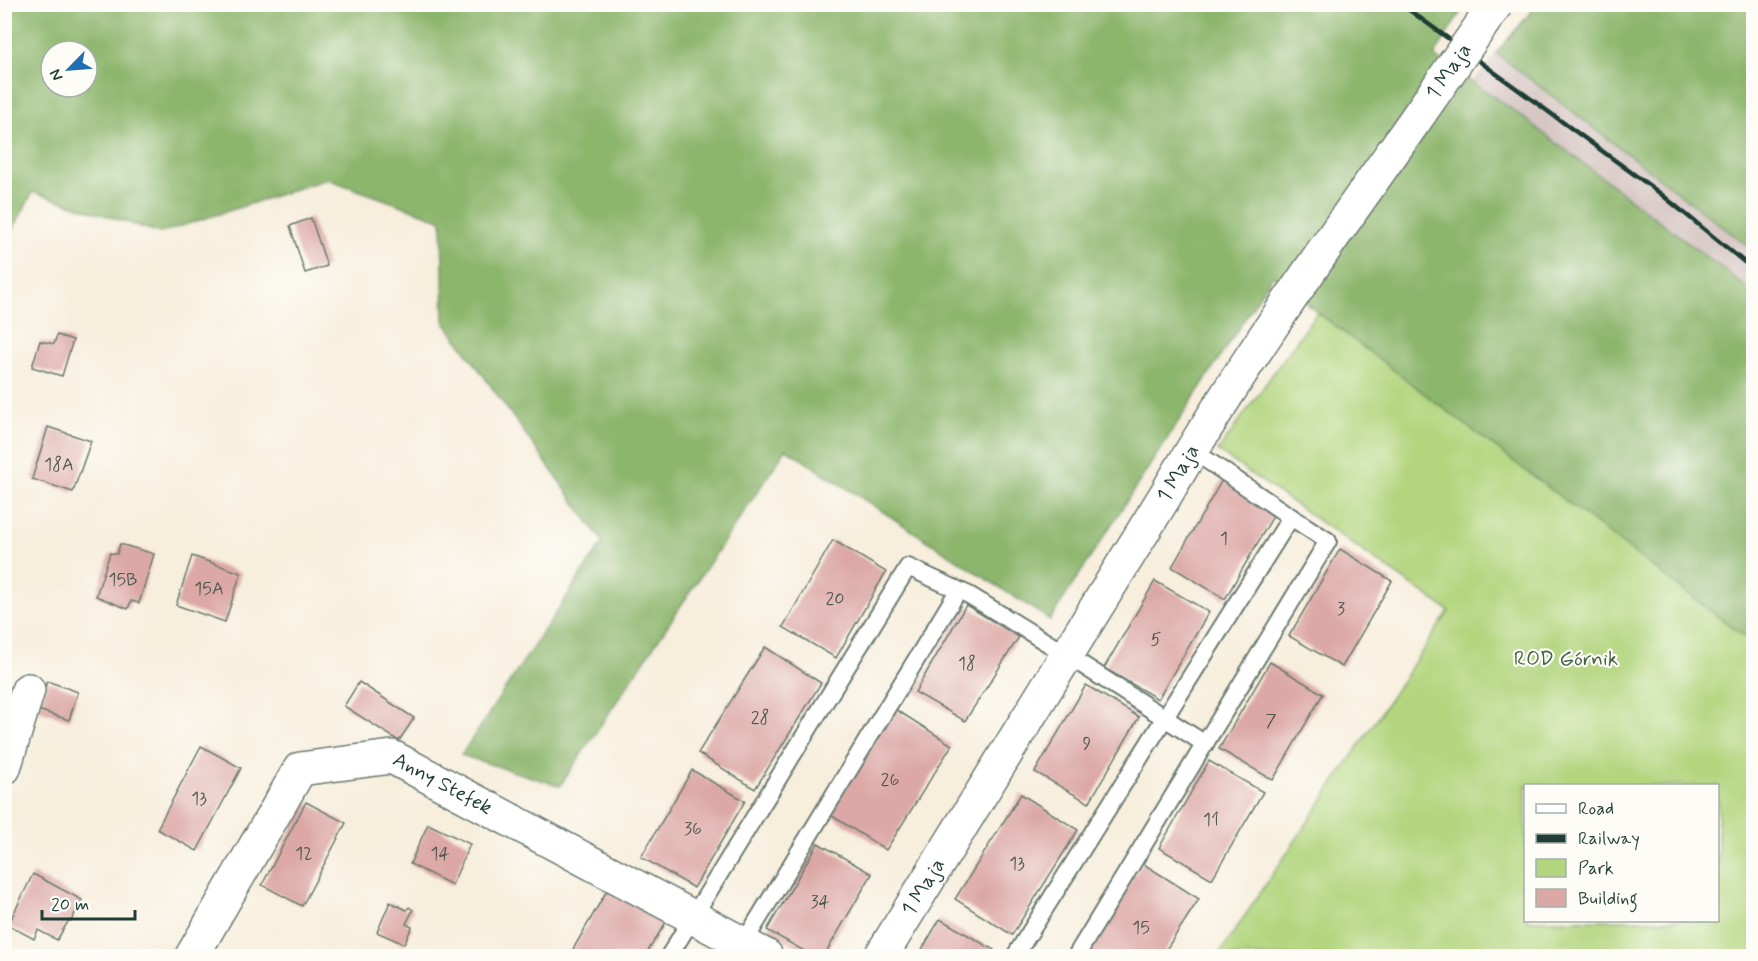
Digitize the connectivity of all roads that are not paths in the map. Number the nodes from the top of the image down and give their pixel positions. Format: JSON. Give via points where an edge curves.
{"nodes":[{"id":1,"x":1496,"y":4,"type":"edge"},
{"id":2,"x":1192,"y":450,"type":"junction"},
{"id":3,"x":1291,"y":517,"type":"junction"},
{"id":4,"x":958,"y":591,"type":"junction"},
{"id":5,"x":1067,"y":655,"type":"junction"},
{"id":6,"x":28,"y":690,"type":"dead end"},
{"id":7,"x":1165,"y":718,"type":"junction"},
{"id":8,"x":1205,"y":744,"type":"junction"},
{"id":9,"x":4,"y":768,"type":"edge"},
{"id":10,"x":693,"y":918,"type":"junction"},
{"id":11,"x":748,"y":952,"type":"edge"},
{"id":12,"x":192,"y":957,"type":"edge"},
{"id":13,"x":669,"y":957,"type":"edge"},
{"id":14,"x":881,"y":957,"type":"edge"},
{"id":15,"x":1015,"y":957,"type":"edge"},
{"id":16,"x":1076,"y":957,"type":"edge"}],
"edges":[{"from":1,"to":2,"type":"main road","name":"1 Maja","bridge":true,"via":[[1287,301]]},
{"from":2,"to":3,"type":"lane"},
{"from":2,"to":5,"type":"main road","name":"1 Maja"},
{"from":3,"to":7,"type":"lane"},
{"from":3,"to":8,"type":"lane","via":[[1328,541]]},
{"from":4,"to":5,"type":"lane"},
{"from":4,"to":10,"type":"lane","via":[[908,567]]},
{"from":4,"to":11,"type":"lane"},
{"from":5,"to":7,"type":"lane"},
{"from":5,"to":14,"type":"main road","name":"1 Maja"},
{"from":6,"to":9,"type":"main road"},
{"from":7,"to":8,"type":"lane"},
{"from":7,"to":15,"type":"lane"},
{"from":8,"to":16,"type":"lane"},
{"from":10,"to":11,"type":"main road","name":"Anny Stefek"},
{"from":10,"to":12,"type":"main road","name":"Anny Stefek","via":[[392,757],[300,769]]},
{"from":10,"to":13,"type":"lane"}]}
